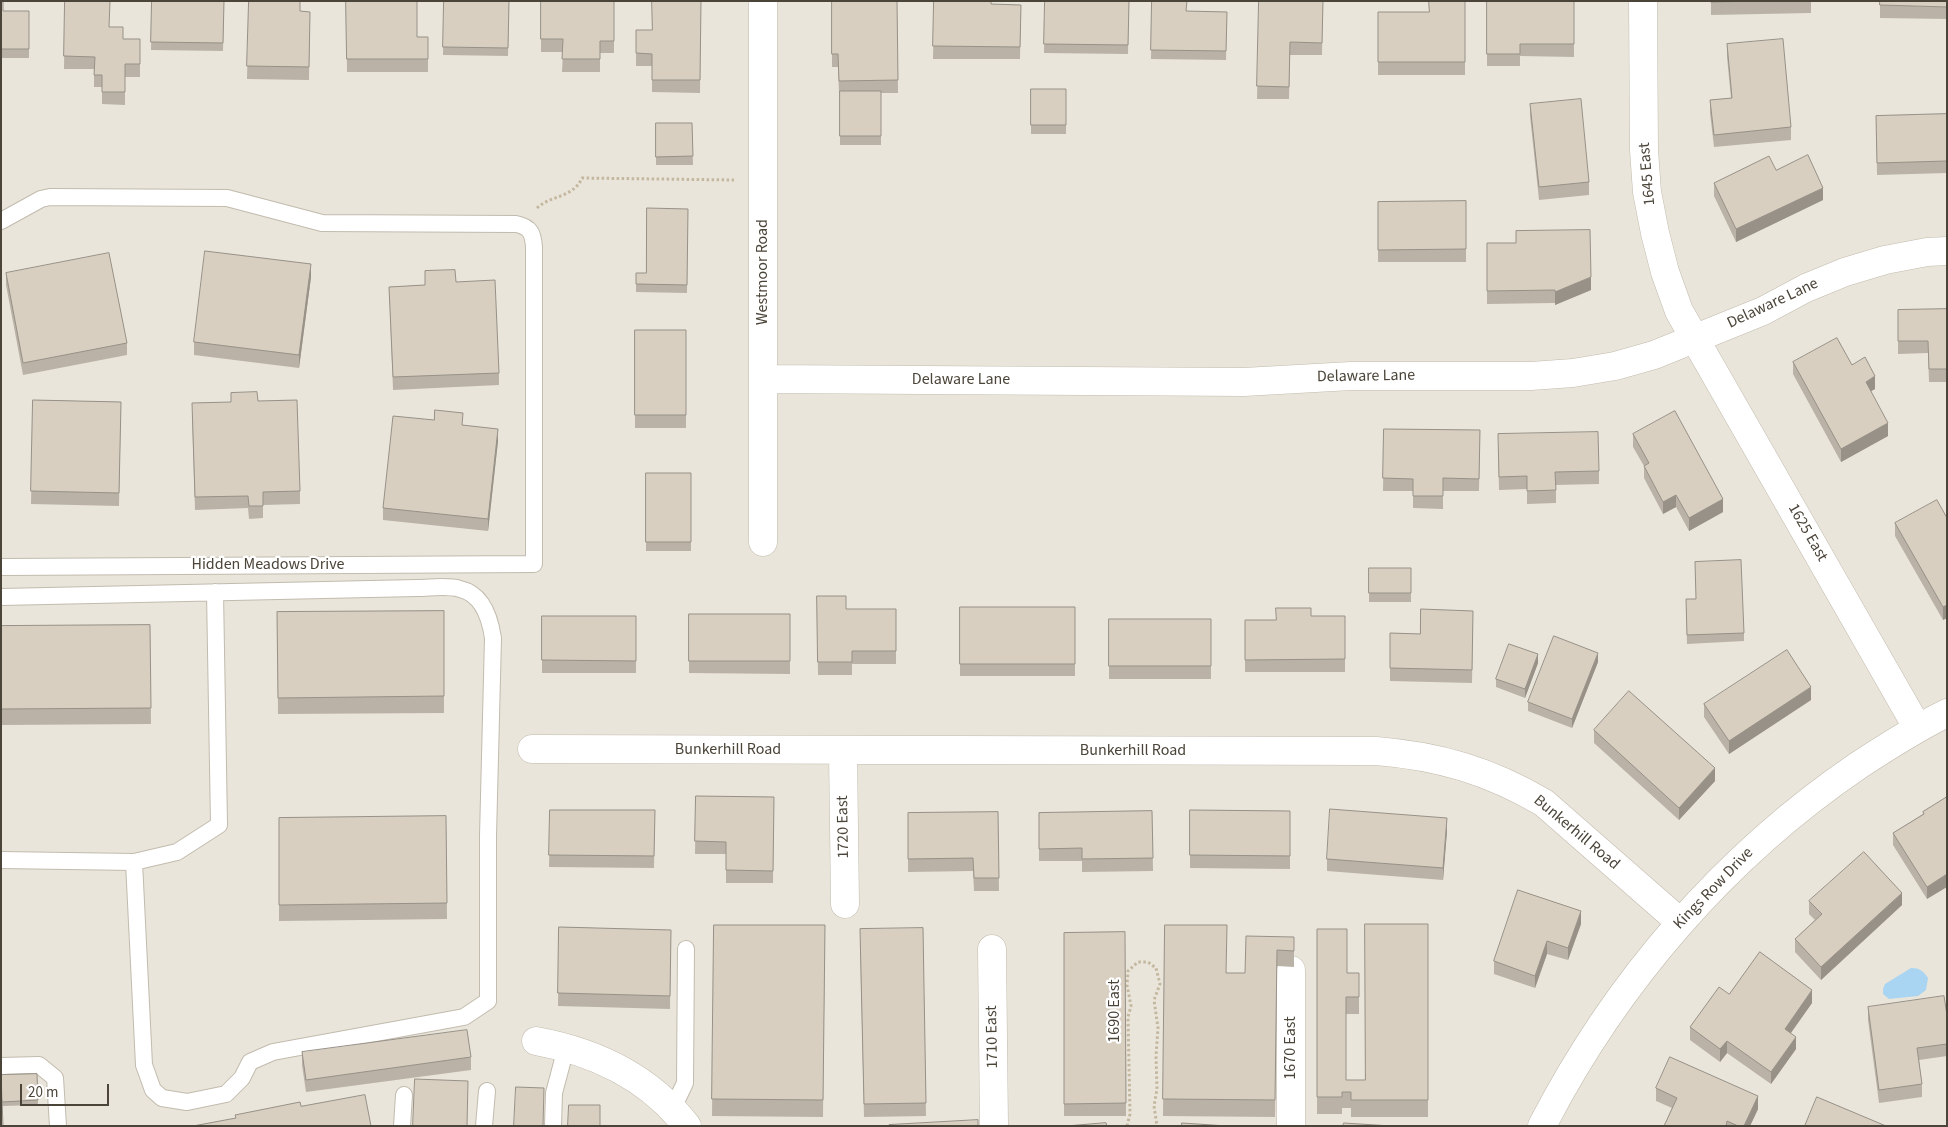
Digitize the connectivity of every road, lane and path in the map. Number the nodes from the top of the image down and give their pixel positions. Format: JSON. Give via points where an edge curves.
{"nodes":[{"id":1,"x":763,"y":1,"type":"edge"},
{"id":2,"x":1643,"y":1,"type":"edge"},
{"id":3,"x":737,"y":180,"type":"dead end"},
{"id":4,"x":1,"y":221,"type":"edge"},
{"id":5,"x":524,"y":226,"type":"junction"},
{"id":6,"x":1947,"y":251,"type":"edge"},
{"id":7,"x":1696,"y":339,"type":"junction"},
{"id":8,"x":763,"y":379,"type":"junction"},
{"id":9,"x":763,"y":542,"type":"dead end"},
{"id":10,"x":1,"y":567,"type":"edge"},
{"id":11,"x":215,"y":592,"type":"junction"},
{"id":12,"x":1,"y":597,"type":"edge"},
{"id":13,"x":1947,"y":712,"type":"edge"},
{"id":14,"x":1917,"y":727,"type":"junction"},
{"id":15,"x":532,"y":749,"type":"dead end"},
{"id":16,"x":843,"y":750,"type":"junction"},
{"id":17,"x":1,"y":860,"type":"edge"},
{"id":18,"x":134,"y":862,"type":"junction"},
{"id":19,"x":845,"y":904,"type":"dead end"},
{"id":20,"x":1680,"y":922,"type":"junction"},
{"id":21,"x":686,"y":948,"type":"dead end"},
{"id":22,"x":992,"y":949,"type":"dead end"},
{"id":23,"x":1291,"y":970,"type":"edge"},
{"id":24,"x":536,"y":1041,"type":"dead end"},
{"id":25,"x":566,"y":1048,"type":"junction"},
{"id":26,"x":1,"y":1066,"type":"edge"},
{"id":27,"x":487,"y":1091,"type":"dead end"},
{"id":28,"x":404,"y":1095,"type":"dead end"},
{"id":29,"x":680,"y":1117,"type":"edge"},
{"id":30,"x":58,"y":1126,"type":"edge"},
{"id":31,"x":402,"y":1126,"type":"edge"},
{"id":32,"x":484,"y":1126,"type":"edge"},
{"id":33,"x":553,"y":1126,"type":"edge"},
{"id":34,"x":994,"y":1126,"type":"edge"},
{"id":35,"x":1127,"y":1126,"type":"edge"},
{"id":36,"x":1156,"y":1126,"type":"edge"},
{"id":37,"x":1291,"y":1126,"type":"edge"},
{"id":38,"x":1542,"y":1126,"type":"edge"}],
"edges":[{"from":1,"to":8,"type":"street","name":"Westmoor Road"},
{"from":2,"to":7,"type":"street","name":"1645 East","via":[[1647,192],[1665,272],[1679,311]]},
{"from":3,"to":5,"type":"path","via":[[582,178],[579,186],[567,194],[538,206]]},
{"from":4,"to":5,"type":"lane","via":[[50,196],[227,198],[322,223]]},
{"from":5,"to":10,"type":"lane","name":"Hidden Meadows Drive","via":[[532,232],[534,247],[534,564]]},
{"from":6,"to":7,"type":"street","name":"Delaware Lane","via":[[1885,260],[1845,272]]},
{"from":7,"to":8,"type":"street","name":"Delaware Lane","via":[[1615,366],[1531,376],[1352,376],[1244,382]]},
{"from":7,"to":14,"type":"street","name":"1625 East"},
{"from":8,"to":9,"type":"street","name":"Westmoor Road"},
{"from":11,"to":12,"type":"lane"},
{"from":11,"to":18,"type":"lane","via":[[219,825],[177,852]]},
{"from":11,"to":18,"type":"lane","via":[[461,589],[475,596],[484,606],[490,618],[493,638],[488,1001],[464,1018],[273,1052],[250,1062],[242,1078],[226,1094],[187,1102],[162,1098],[152,1090],[144,1064]]},
{"from":13,"to":14,"type":"street","name":"Kings Row Drive"},
{"from":14,"to":20,"type":"street","name":"Kings Row Drive","via":[[1833,783],[1770,833]]},
{"from":15,"to":16,"type":"street","name":"Bunkerhill Road"},
{"from":16,"to":19,"type":"street","name":"1720 East"},
{"from":16,"to":20,"type":"street","name":"Bunkerhill Road","via":[[1376,751],[1435,758],[1492,776],[1544,803]]},
{"from":17,"to":18,"type":"lane"},
{"from":20,"to":38,"type":"street","name":"Kings Row Drive","via":[[1587,1047]]},
{"from":21,"to":29,"type":"lane","via":[[685,1083]]},
{"from":22,"to":34,"type":"street","name":"1710 East"},
{"from":23,"to":37,"type":"street","name":"1670 East"},
{"from":24,"to":25,"type":"street"},
{"from":25,"to":29,"type":"street","via":[[624,1070]]},
{"from":25,"to":33,"type":"lane","via":[[554,1093]]},
{"from":26,"to":30,"type":"lane","via":[[39,1065],[55,1078]]},
{"from":27,"to":32,"type":"lane"},
{"from":28,"to":31,"type":"lane"},
{"from":35,"to":36,"type":"path","name":"1690 East","via":[[1130,1114],[1128,1018],[1131,1006],[1127,978],[1130,967],[1142,961],[1156,968],[1160,984],[1154,1000],[1158,1028]]}]}
